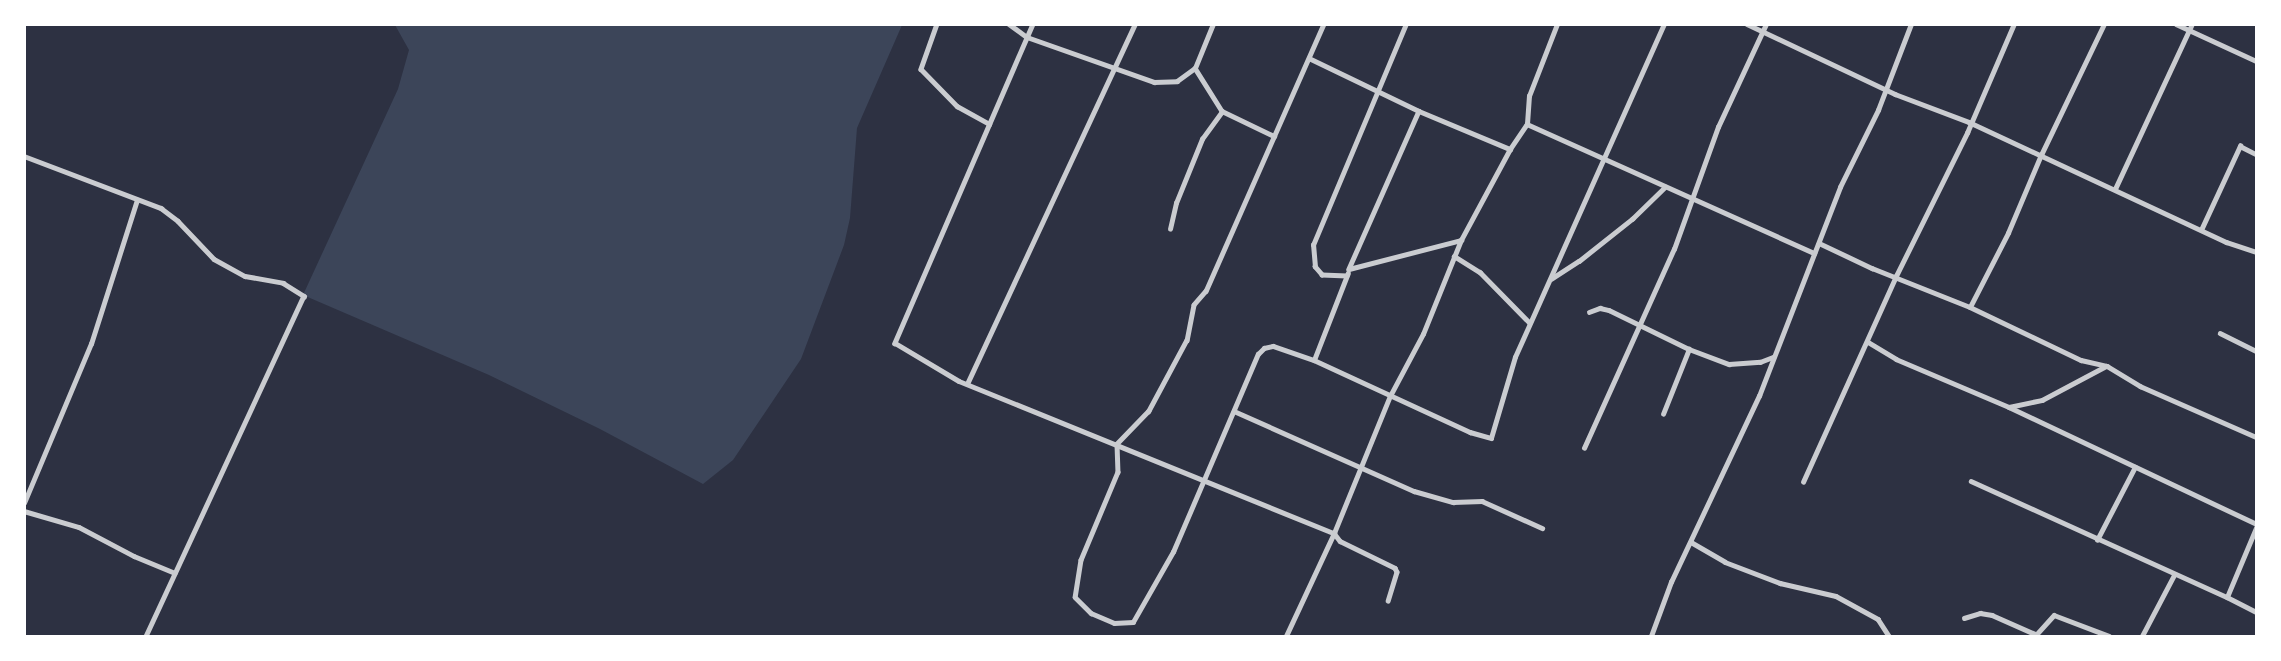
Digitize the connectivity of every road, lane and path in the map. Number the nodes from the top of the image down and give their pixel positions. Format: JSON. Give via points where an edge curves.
{"nodes":[{"id":1,"x":937,"y":24,"type":"edge"},
{"id":2,"x":1009,"y":24,"type":"edge"},
{"id":3,"x":1033,"y":24,"type":"edge"},
{"id":4,"x":1135,"y":24,"type":"edge"},
{"id":5,"x":1213,"y":24,"type":"edge"},
{"id":6,"x":1324,"y":24,"type":"edge"},
{"id":7,"x":1406,"y":24,"type":"edge"},
{"id":8,"x":1557,"y":24,"type":"edge"},
{"id":9,"x":1664,"y":24,"type":"edge"},
{"id":10,"x":1747,"y":24,"type":"edge"},
{"id":11,"x":1766,"y":24,"type":"edge"},
{"id":12,"x":1911,"y":24,"type":"edge"},
{"id":13,"x":2014,"y":24,"type":"edge"},
{"id":14,"x":2104,"y":24,"type":"edge"},
{"id":15,"x":2176,"y":24,"type":"edge"},
{"id":16,"x":2190,"y":27,"type":"edge"},
{"id":17,"x":1763,"y":33,"type":"junction"},
{"id":18,"x":1027,"y":37,"type":"junction"},
{"id":19,"x":1311,"y":59,"type":"junction"},
{"id":20,"x":2256,"y":61,"type":"edge"},
{"id":21,"x":1114,"y":68,"type":"junction"},
{"id":22,"x":1195,"y":68,"type":"junction"},
{"id":23,"x":1884,"y":88,"type":"junction"},
{"id":24,"x":1378,"y":90,"type":"junction"},
{"id":25,"x":1222,"y":111,"type":"junction"},
{"id":26,"x":1419,"y":111,"type":"junction"},
{"id":27,"x":1969,"y":122,"type":"junction"},
{"id":28,"x":989,"y":124,"type":"junction"},
{"id":29,"x":1527,"y":124,"type":"junction"},
{"id":30,"x":1274,"y":136,"type":"junction"},
{"id":31,"x":1510,"y":149,"type":"junction"},
{"id":32,"x":2256,"y":154,"type":"edge"},
{"id":33,"x":2041,"y":155,"type":"junction"},
{"id":34,"x":24,"y":156,"type":"edge"},
{"id":35,"x":1604,"y":161,"type":"junction"},
{"id":36,"x":1665,"y":187,"type":"junction"},
{"id":37,"x":2115,"y":189,"type":"junction"},
{"id":38,"x":1690,"y":198,"type":"junction"},
{"id":39,"x":136,"y":200,"type":"junction"},
{"id":40,"x":1170,"y":229,"type":"dead end"},
{"id":41,"x":2201,"y":230,"type":"junction"},
{"id":42,"x":1461,"y":240,"type":"junction"},
{"id":43,"x":1819,"y":243,"type":"junction"},
{"id":44,"x":2256,"y":252,"type":"edge"},
{"id":45,"x":1814,"y":253,"type":"junction"},
{"id":46,"x":1454,"y":256,"type":"junction"},
{"id":47,"x":1349,"y":269,"type":"junction"},
{"id":48,"x":1347,"y":275,"type":"junction"},
{"id":49,"x":1896,"y":276,"type":"junction"},
{"id":50,"x":1550,"y":279,"type":"junction"},
{"id":51,"x":1970,"y":307,"type":"junction"},
{"id":52,"x":1589,"y":312,"type":"dead end"},
{"id":53,"x":1530,"y":323,"type":"junction"},
{"id":54,"x":1639,"y":326,"type":"junction"},
{"id":55,"x":2220,"y":333,"type":"dead end"},
{"id":56,"x":1868,"y":342,"type":"junction"},
{"id":57,"x":1689,"y":349,"type":"junction"},
{"id":58,"x":2256,"y":351,"type":"edge"},
{"id":59,"x":1774,"y":357,"type":"junction"},
{"id":60,"x":1314,"y":360,"type":"junction"},
{"id":61,"x":2107,"y":366,"type":"junction"},
{"id":62,"x":967,"y":384,"type":"junction"},
{"id":63,"x":1390,"y":396,"type":"junction"},
{"id":64,"x":2009,"y":407,"type":"junction"},
{"id":65,"x":1234,"y":411,"type":"junction"},
{"id":66,"x":1662,"y":414,"type":"dead end"},
{"id":67,"x":2256,"y":437,"type":"edge"},
{"id":68,"x":1117,"y":444,"type":"junction"},
{"id":69,"x":1584,"y":449,"type":"dead end"},
{"id":70,"x":1362,"y":466,"type":"junction"},
{"id":71,"x":2135,"y":467,"type":"junction"},
{"id":72,"x":1205,"y":480,"type":"junction"},
{"id":73,"x":1972,"y":481,"type":"dead end"},
{"id":74,"x":1803,"y":482,"type":"dead end"},
{"id":75,"x":24,"y":503,"type":"edge"},
{"id":76,"x":24,"y":511,"type":"edge"},
{"id":77,"x":2256,"y":526,"type":"edge"},
{"id":78,"x":1542,"y":528,"type":"dead end"},
{"id":79,"x":1334,"y":533,"type":"junction"},
{"id":80,"x":2096,"y":540,"type":"junction"},
{"id":81,"x":1691,"y":542,"type":"junction"},
{"id":82,"x":175,"y":573,"type":"junction"},
{"id":83,"x":2174,"y":575,"type":"junction"},
{"id":84,"x":2227,"y":597,"type":"junction"},
{"id":85,"x":1388,"y":601,"type":"dead end"},
{"id":86,"x":2256,"y":612,"type":"edge"},
{"id":87,"x":1965,"y":618,"type":"dead end"},
{"id":88,"x":2035,"y":635,"type":"edge"},
{"id":89,"x":146,"y":636,"type":"edge"},
{"id":90,"x":1286,"y":636,"type":"edge"},
{"id":91,"x":1651,"y":636,"type":"edge"},
{"id":92,"x":1889,"y":636,"type":"edge"},
{"id":93,"x":2109,"y":636,"type":"edge"},
{"id":94,"x":2142,"y":636,"type":"edge"}],
"edges":[{"from":1,"to":28,"type":"street","via":[[921,69],[957,106]]},
{"from":2,"to":18,"type":"street"},
{"from":3,"to":18,"type":"street"},
{"from":4,"to":21,"type":"street"},
{"from":5,"to":22,"type":"street"},
{"from":6,"to":19,"type":"street"},
{"from":7,"to":24,"type":"street"},
{"from":8,"to":29,"type":"street","via":[[1529,96]]},
{"from":9,"to":35,"type":"street"},
{"from":10,"to":17,"type":"street"},
{"from":11,"to":17,"type":"street"},
{"from":12,"to":23,"type":"street"},
{"from":13,"to":27,"type":"street"},
{"from":14,"to":33,"type":"street"},
{"from":15,"to":16,"type":"street"},
{"from":16,"to":20,"type":"street"},
{"from":16,"to":37,"type":"street"},
{"from":17,"to":23,"type":"street"},
{"from":17,"to":38,"type":"street","via":[[1743,69]]},
{"from":18,"to":21,"type":"street"},
{"from":18,"to":28,"type":"street"},
{"from":19,"to":24,"type":"street"},
{"from":19,"to":30,"type":"street"},
{"from":21,"to":22,"type":"street","via":[[1154,82],[1177,81]]},
{"from":21,"to":62,"type":"street"},
{"from":22,"to":25,"type":"street"},
{"from":23,"to":27,"type":"street"},
{"from":23,"to":43,"type":"street"},
{"from":24,"to":26,"type":"street"},
{"from":24,"to":48,"type":"street","via":[[1314,245],[1315,267],[1322,275]]},
{"from":25,"to":30,"type":"street"},
{"from":25,"to":40,"type":"street","via":[[1202,139]]},
{"from":26,"to":31,"type":"street"},
{"from":26,"to":47,"type":"street"},
{"from":27,"to":33,"type":"street"},
{"from":27,"to":49,"type":"street"},
{"from":28,"to":62,"type":"street","via":[[895,342]]},
{"from":29,"to":31,"type":"street"},
{"from":29,"to":35,"type":"street"},
{"from":30,"to":68,"type":"street","via":[[1206,291],[1194,305],[1191,330],[1179,357],[1149,411]]},
{"from":31,"to":42,"type":"street"},
{"from":32,"to":41,"type":"street","via":[[2241,146]]},
{"from":33,"to":37,"type":"street"},
{"from":33,"to":51,"type":"street"},
{"from":34,"to":39,"type":"street"},
{"from":35,"to":36,"type":"street"},
{"from":35,"to":50,"type":"street"},
{"from":36,"to":38,"type":"street"},
{"from":36,"to":50,"type":"street","via":[[1632,219]]},
{"from":37,"to":41,"type":"street"},
{"from":38,"to":45,"type":"street"},
{"from":38,"to":54,"type":"street","via":[[1674,249]]},
{"from":39,"to":75,"type":"street","via":[[92,344]]},
{"from":39,"to":82,"type":"street","via":[[161,208],[178,221],[214,260],[245,276],[283,283],[304,296]]},
{"from":41,"to":44,"type":"street"},
{"from":42,"to":46,"type":"street"},
{"from":42,"to":47,"type":"street"},
{"from":43,"to":45,"type":"street"},
{"from":43,"to":49,"type":"street"},
{"from":45,"to":59,"type":"street"},
{"from":46,"to":53,"type":"street","via":[[1480,272]]},
{"from":46,"to":63,"type":"street","via":[[1423,334]]},
{"from":47,"to":48,"type":"street"},
{"from":48,"to":60,"type":"street"},
{"from":49,"to":51,"type":"street"},
{"from":49,"to":56,"type":"street"},
{"from":50,"to":53,"type":"street"},
{"from":51,"to":61,"type":"street","via":[[2081,360]]},
{"from":52,"to":54,"type":"street","via":[[1609,310]]},
{"from":53,"to":63,"type":"street","via":[[1493,421],[1491,438]]},
{"from":54,"to":57,"type":"street"},
{"from":54,"to":69,"type":"street"},
{"from":55,"to":58,"type":"street"},
{"from":56,"to":64,"type":"street","via":[[1896,359]]},
{"from":56,"to":74,"type":"street"},
{"from":57,"to":59,"type":"street","via":[[1729,364]]},
{"from":57,"to":66,"type":"street"},
{"from":59,"to":81,"type":"street"},
{"from":60,"to":63,"type":"street"},
{"from":60,"to":65,"type":"street","via":[[1273,346],[1264,348]]},
{"from":61,"to":64,"type":"street","via":[[2042,400]]},
{"from":61,"to":67,"type":"street","via":[[2140,386]]},
{"from":62,"to":68,"type":"street"},
{"from":63,"to":70,"type":"street"},
{"from":64,"to":71,"type":"street"},
{"from":65,"to":70,"type":"street"},
{"from":65,"to":72,"type":"street"},
{"from":68,"to":72,"type":"street"},
{"from":68,"to":72,"type":"street","via":[[1118,472],[1081,560],[1075,597],[1091,613],[1114,623],[1133,622],[1173,552]]},
{"from":70,"to":78,"type":"street","via":[[1414,491],[1453,502],[1482,501]]},
{"from":70,"to":79,"type":"street"},
{"from":71,"to":77,"type":"street"},
{"from":71,"to":80,"type":"street"},
{"from":72,"to":79,"type":"street"},
{"from":73,"to":80,"type":"street"},
{"from":76,"to":82,"type":"street","via":[[79,527]]},
{"from":77,"to":84,"type":"street"},
{"from":79,"to":85,"type":"street","via":[[1339,541],[1395,568]]},
{"from":79,"to":90,"type":"street"},
{"from":80,"to":83,"type":"street"},
{"from":81,"to":91,"type":"street"},
{"from":81,"to":92,"type":"street","via":[[1725,562],[1780,583],[1836,596],[1878,620]]},
{"from":82,"to":89,"type":"street"},
{"from":83,"to":84,"type":"street"},
{"from":83,"to":94,"type":"street"},
{"from":84,"to":86,"type":"street"},
{"from":87,"to":88,"type":"street","via":[[1992,615]]},
{"from":88,"to":93,"type":"street","via":[[2054,615]]}]}
